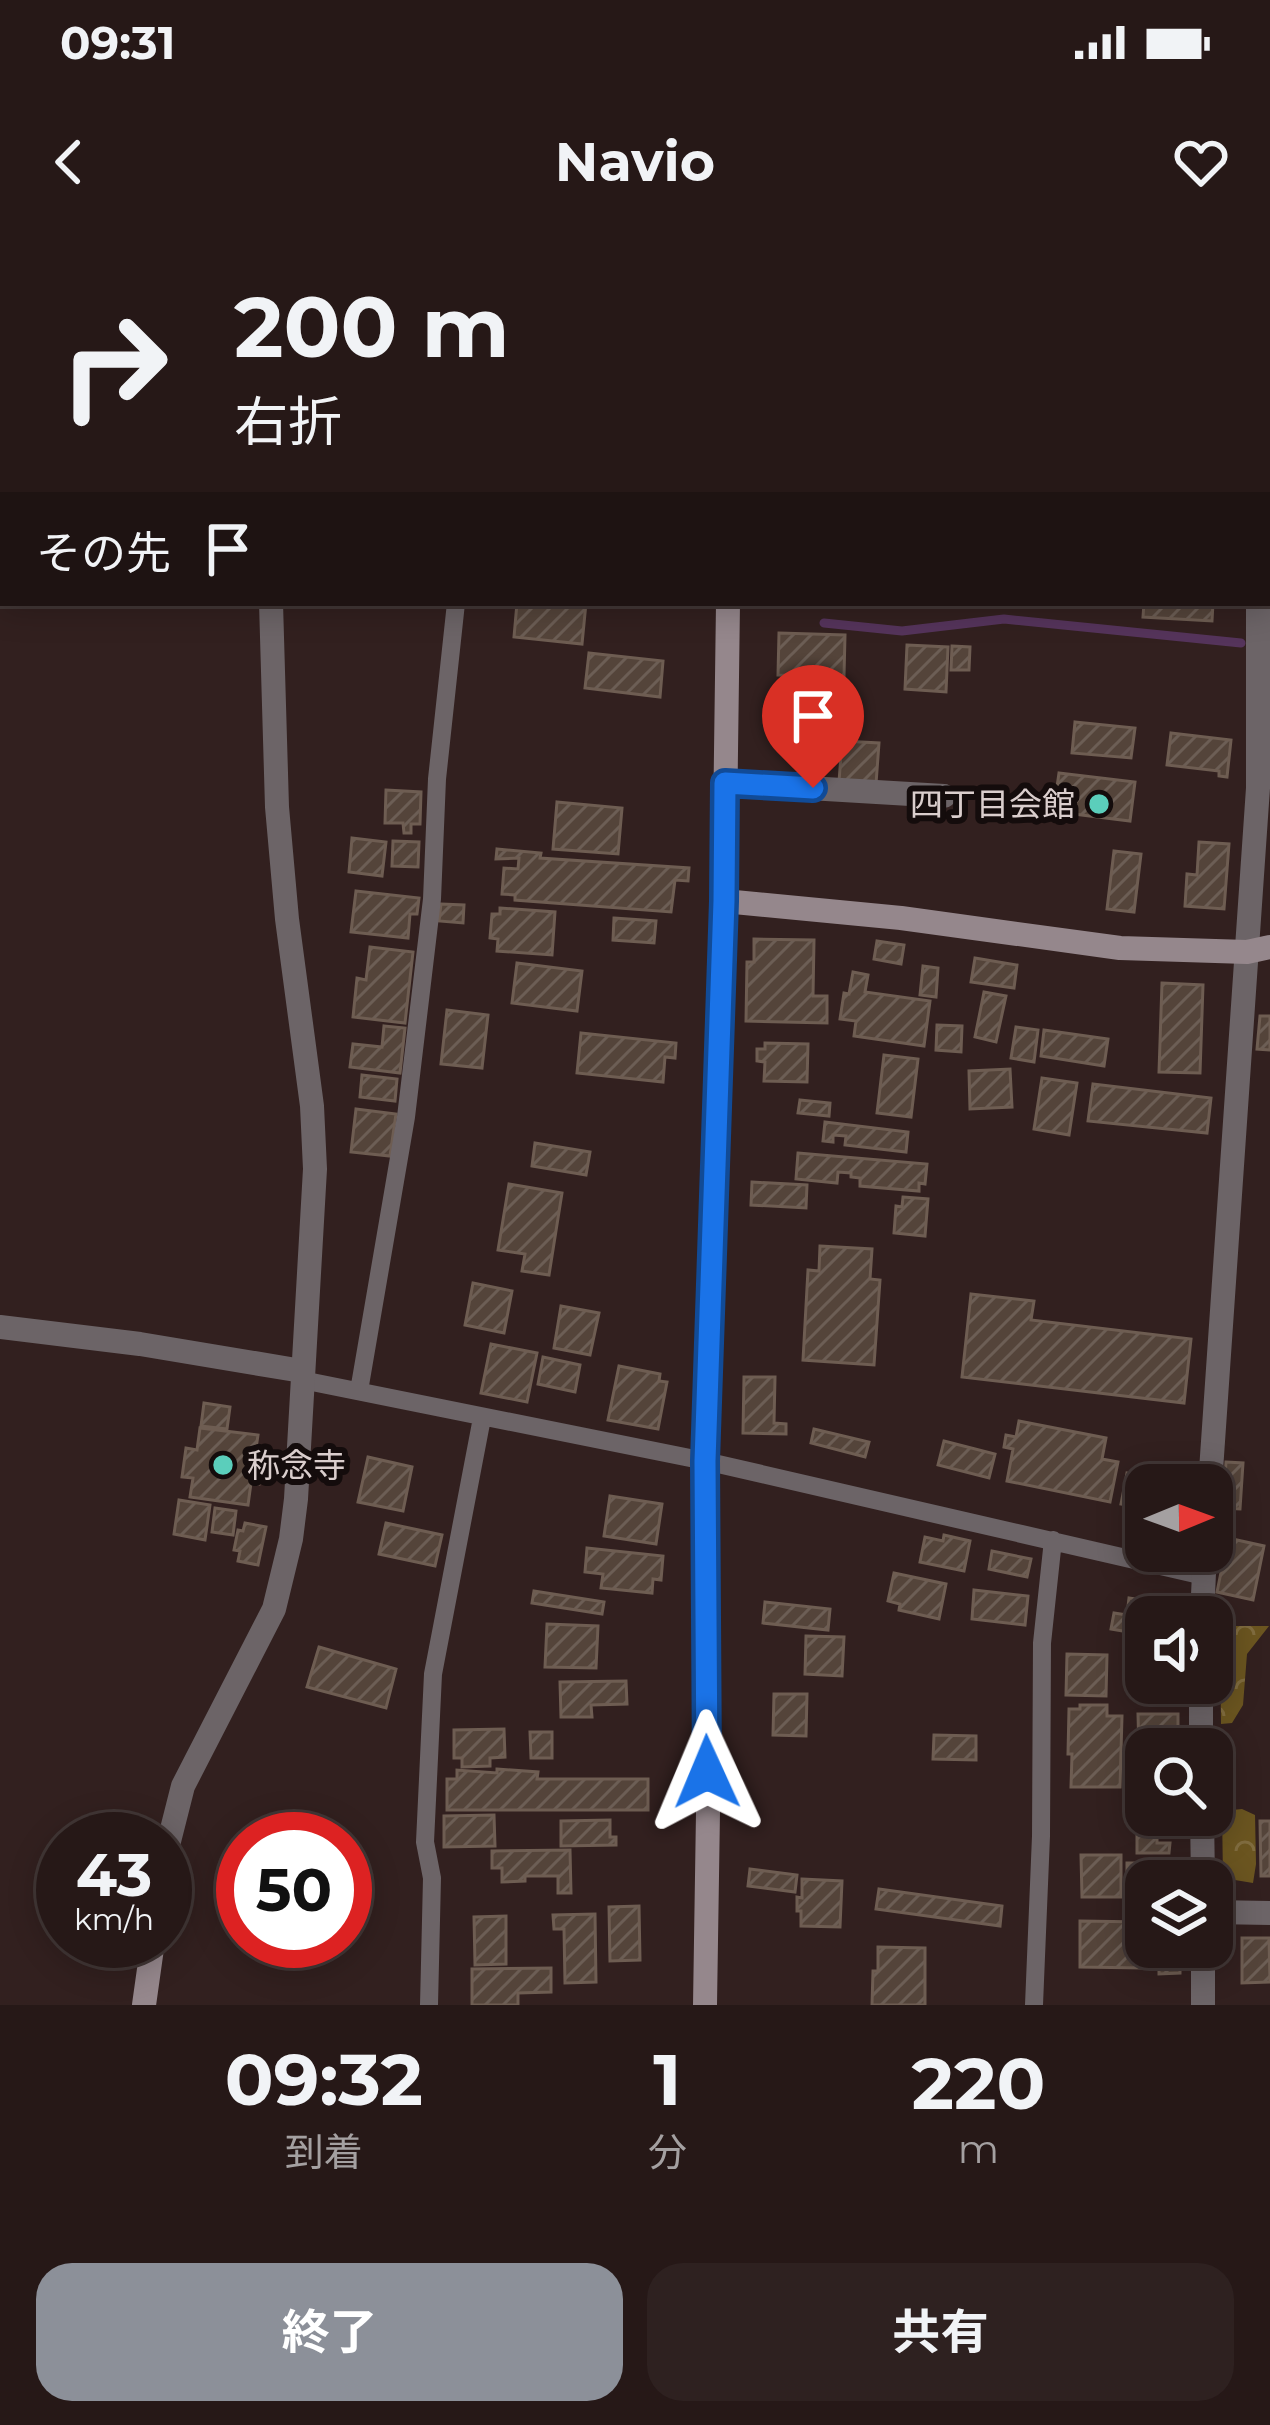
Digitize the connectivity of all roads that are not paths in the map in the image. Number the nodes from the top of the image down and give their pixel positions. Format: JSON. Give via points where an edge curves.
{"nodes":[{"id":1,"x":271,"y":606,"type":"edge"},
{"id":2,"x":456,"y":606,"type":"edge"},
{"id":3,"x":728,"y":606,"type":"edge"},
{"id":4,"x":1258,"y":606,"type":"edge"},
{"id":5,"x":725,"y":783,"type":"junction"},
{"id":6,"x":944,"y":796,"type":"dead end"},
{"id":7,"x":724,"y":901,"type":"junction"},
{"id":8,"x":1258,"y":949,"type":"edge"},
{"id":9,"x":0,"y":1327,"type":"edge"},
{"id":10,"x":302,"y":1376,"type":"junction"},
{"id":11,"x":359,"y":1391,"type":"junction"},
{"id":12,"x":482,"y":1418,"type":"junction"},
{"id":13,"x":705,"y":1461,"type":"junction"},
{"id":14,"x":1212,"y":1464,"type":"edge"},
{"id":15,"x":1053,"y":1540,"type":"junction"},
{"id":16,"x":1125,"y":1551,"type":"edge"},
{"id":17,"x":176,"y":1812,"type":"edge"},
{"id":18,"x":1233,"y":1912,"type":"edge"},
{"id":19,"x":1270,"y":1913,"type":"edge"},
{"id":20,"x":149,"y":1968,"type":"edge"},
{"id":21,"x":1203,"y":1968,"type":"edge"},
{"id":22,"x":144,"y":2005,"type":"edge"},
{"id":23,"x":429,"y":2005,"type":"edge"},
{"id":24,"x":705,"y":2005,"type":"edge"},
{"id":25,"x":1034,"y":2005,"type":"edge"},
{"id":26,"x":1203,"y":2005,"type":"edge"}],
"edges":[{"from":1,"to":10,"type":"street","via":[[281,868],[312,1106]]},
{"from":2,"to":11,"type":"lane","via":[[406,1117]]},
{"from":3,"to":5,"type":"main road"},
{"from":4,"to":8,"type":"street"},
{"from":5,"to":6,"type":"street"},
{"from":5,"to":7,"type":"main road"},
{"from":7,"to":8,"type":"main road","via":[[1120,948]]},
{"from":7,"to":13,"type":"main road"},
{"from":8,"to":14,"type":"street"},
{"from":9,"to":10,"type":"street"},
{"from":10,"to":11,"type":"lane"},
{"from":10,"to":17,"type":"street","via":[[284,1576]]},
{"from":11,"to":12,"type":"lane"},
{"from":12,"to":13,"type":"lane"},
{"from":12,"to":23,"type":"lane","via":[[433,1674]]},
{"from":13,"to":15,"type":"lane"},
{"from":13,"to":24,"type":"main road"},
{"from":15,"to":16,"type":"lane"},
{"from":15,"to":25,"type":"lane","via":[[1042,1642]]},
{"from":18,"to":19,"type":"street"},
{"from":20,"to":22,"type":"main road"},
{"from":21,"to":26,"type":"street"}]}
